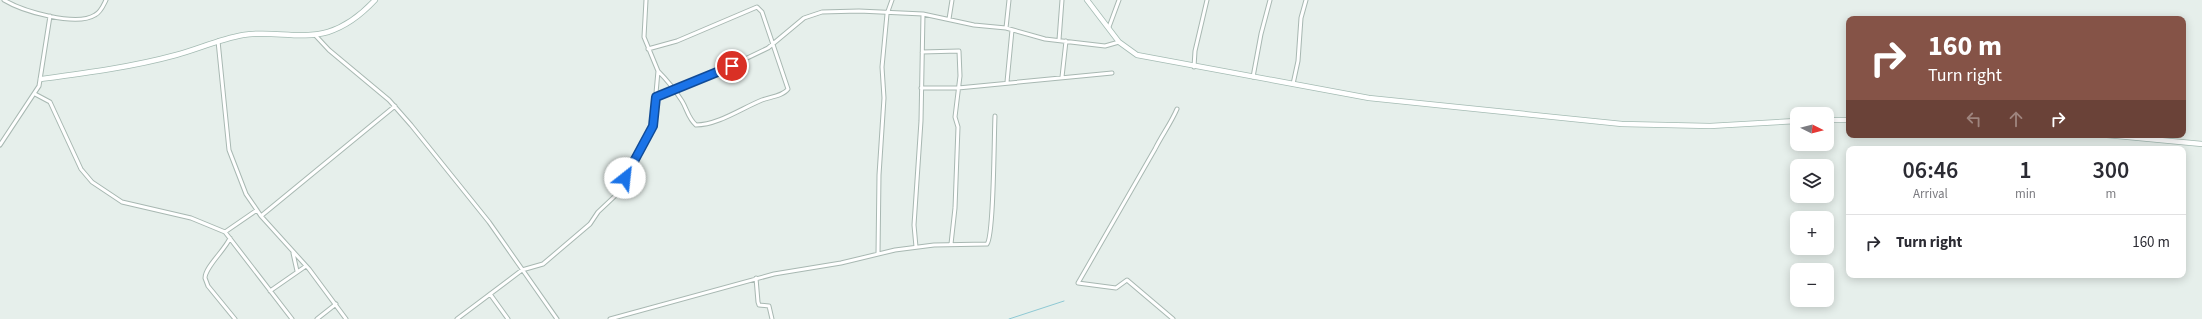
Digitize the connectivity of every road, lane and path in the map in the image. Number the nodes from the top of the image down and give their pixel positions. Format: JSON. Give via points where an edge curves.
{"nodes":[{"id":1,"x":4,"y":0,"type":"edge"},
{"id":2,"x":106,"y":0,"type":"edge"},
{"id":3,"x":375,"y":0,"type":"edge"},
{"id":4,"x":646,"y":0,"type":"edge"},
{"id":5,"x":892,"y":0,"type":"edge"},
{"id":6,"x":952,"y":0,"type":"edge"},
{"id":7,"x":1008,"y":0,"type":"edge"},
{"id":8,"x":1062,"y":0,"type":"edge"},
{"id":9,"x":1087,"y":0,"type":"edge"},
{"id":10,"x":1119,"y":0,"type":"edge"},
{"id":11,"x":1207,"y":0,"type":"edge"},
{"id":12,"x":1270,"y":0,"type":"edge"},
{"id":13,"x":1306,"y":0,"type":"edge"},
{"id":14,"x":887,"y":14,"type":"junction"},
{"id":15,"x":923,"y":14,"type":"junction"},
{"id":16,"x":50,"y":16,"type":"junction"},
{"id":17,"x":949,"y":19,"type":"junction"},
{"id":18,"x":1108,"y":27,"type":"junction"},
{"id":19,"x":1006,"y":28,"type":"junction"},
{"id":20,"x":1012,"y":30,"type":"junction"},
{"id":21,"x":315,"y":35,"type":"junction"},
{"id":22,"x":1059,"y":40,"type":"junction"},
{"id":23,"x":218,"y":41,"type":"junction"},
{"id":24,"x":1066,"y":41,"type":"junction"},
{"id":25,"x":1119,"y":42,"type":"junction"},
{"id":26,"x":773,"y":43,"type":"junction"},
{"id":27,"x":648,"y":49,"type":"junction"},
{"id":28,"x":922,"y":52,"type":"junction"},
{"id":29,"x":1194,"y":67,"type":"junction"},
{"id":30,"x":658,"y":71,"type":"junction"},
{"id":31,"x":1112,"y":73,"type":"dead end"},
{"id":32,"x":1062,"y":77,"type":"junction"},
{"id":33,"x":1253,"y":77,"type":"junction"},
{"id":34,"x":41,"y":79,"type":"junction"},
{"id":35,"x":1007,"y":82,"type":"junction"},
{"id":36,"x":1293,"y":84,"type":"junction"},
{"id":37,"x":921,"y":88,"type":"junction"},
{"id":38,"x":958,"y":88,"type":"junction"},
{"id":39,"x":674,"y":89,"type":"junction"},
{"id":40,"x":35,"y":94,"type":"junction"},
{"id":41,"x":656,"y":97,"type":"junction"},
{"id":42,"x":395,"y":106,"type":"junction"},
{"id":43,"x":1177,"y":109,"type":"dead end"},
{"id":44,"x":995,"y":116,"type":"dead end"},
{"id":45,"x":1834,"y":120,"type":"edge"},
{"id":46,"x":1846,"y":120,"type":"edge"},
{"id":47,"x":1790,"y":121,"type":"edge"},
{"id":48,"x":2139,"y":138,"type":"edge"},
{"id":49,"x":2202,"y":144,"type":"edge"},
{"id":50,"x":0,"y":145,"type":"edge"},
{"id":51,"x":257,"y":210,"type":"junction"},
{"id":52,"x":261,"y":216,"type":"junction"},
{"id":53,"x":224,"y":232,"type":"junction"},
{"id":54,"x":230,"y":238,"type":"junction"},
{"id":55,"x":950,"y":244,"type":"junction"},
{"id":56,"x":916,"y":247,"type":"junction"},
{"id":57,"x":291,"y":249,"type":"junction"},
{"id":58,"x":878,"y":254,"type":"junction"},
{"id":59,"x":306,"y":266,"type":"junction"},
{"id":60,"x":522,"y":270,"type":"junction"},
{"id":61,"x":297,"y":271,"type":"junction"},
{"id":62,"x":756,"y":278,"type":"junction"},
{"id":63,"x":270,"y":291,"type":"junction"},
{"id":64,"x":490,"y":294,"type":"junction"},
{"id":65,"x":336,"y":304,"type":"junction"},
{"id":66,"x":235,"y":319,"type":"edge"},
{"id":67,"x":292,"y":319,"type":"edge"},
{"id":68,"x":317,"y":319,"type":"edge"},
{"id":69,"x":346,"y":319,"type":"edge"},
{"id":70,"x":457,"y":319,"type":"edge"},
{"id":71,"x":508,"y":319,"type":"edge"},
{"id":72,"x":557,"y":319,"type":"edge"},
{"id":73,"x":610,"y":319,"type":"edge"},
{"id":74,"x":772,"y":319,"type":"edge"},
{"id":75,"x":1173,"y":319,"type":"edge"}],
"edges":[{"from":1,"to":16,"type":"street"},
{"from":2,"to":16,"type":"street","via":[[101,10],[90,18]]},
{"from":3,"to":21,"type":"street","via":[[340,28]]},
{"from":4,"to":27,"type":"street","via":[[644,27]]},
{"from":5,"to":14,"type":"street"},
{"from":6,"to":17,"type":"street"},
{"from":7,"to":19,"type":"street"},
{"from":8,"to":22,"type":"street"},
{"from":9,"to":18,"type":"street"},
{"from":10,"to":18,"type":"street"},
{"from":11,"to":29,"type":"street","via":[[1195,51]]},
{"from":12,"to":33,"type":"street"},
{"from":13,"to":36,"type":"street","via":[[1301,18],[1298,61]]},
{"from":14,"to":15,"type":"street"},
{"from":14,"to":26,"type":"street","via":[[839,11],[811,14],[792,25]]},
{"from":14,"to":58,"type":"street","via":[[882,67],[884,98],[879,175]]},
{"from":15,"to":17,"type":"street"},
{"from":15,"to":28,"type":"street"},
{"from":16,"to":34,"type":"street"},
{"from":17,"to":19,"type":"street","via":[[974,25]]},
{"from":18,"to":25,"type":"street"},
{"from":19,"to":20,"type":"street"},
{"from":20,"to":22,"type":"street"},
{"from":20,"to":35,"type":"street"},
{"from":21,"to":23,"type":"street","via":[[243,35]]},
{"from":21,"to":42,"type":"street"},
{"from":22,"to":24,"type":"street"},
{"from":23,"to":34,"type":"street","via":[[175,55],[117,68]]},
{"from":23,"to":51,"type":"street","via":[[229,150],[246,194]]},
{"from":24,"to":25,"type":"street","via":[[1105,46]]},
{"from":24,"to":32,"type":"street"},
{"from":25,"to":29,"type":"street","via":[[1137,55]]},
{"from":26,"to":27,"type":"street","via":[[762,12],[757,7],[677,41]]},
{"from":26,"to":39,"type":"street","via":[[768,48],[720,71]]},
{"from":26,"to":39,"type":"street","via":[[788,87],[786,92],[698,126],[691,121]]},
{"from":27,"to":30,"type":"street"},
{"from":28,"to":37,"type":"street"},
{"from":28,"to":38,"type":"street","via":[[959,51]]},
{"from":29,"to":33,"type":"street"},
{"from":30,"to":39,"type":"street"},
{"from":30,"to":41,"type":"street"},
{"from":31,"to":32,"type":"street"},
{"from":32,"to":35,"type":"street"},
{"from":33,"to":36,"type":"street"},
{"from":34,"to":40,"type":"street"},
{"from":35,"to":38,"type":"street"},
{"from":36,"to":47,"type":"street","via":[[1369,98],[1622,124],[1710,126]]},
{"from":37,"to":38,"type":"street"},
{"from":37,"to":56,"type":"street","via":[[914,225]]},
{"from":38,"to":55,"type":"street","via":[[955,117],[958,127],[955,208]]},
{"from":39,"to":41,"type":"street"},
{"from":40,"to":50,"type":"street"},
{"from":40,"to":53,"type":"street","via":[[50,102],[81,169],[98,187],[122,202],[192,218]]},
{"from":41,"to":60,"type":"street","via":[[653,126],[615,196],[598,212],[590,224],[543,264]]},
{"from":42,"to":52,"type":"street"},
{"from":42,"to":60,"type":"street","via":[[489,222]]},
{"from":43,"to":75,"type":"street","via":[[1078,283],[1116,288],[1127,280]]},
{"from":44,"to":55,"type":"street","via":[[993,202],[989,242],[985,245]]},
{"from":45,"to":46,"type":"street"},
{"from":48,"to":49,"type":"street"},
{"from":51,"to":52,"type":"street"},
{"from":51,"to":53,"type":"street"},
{"from":52,"to":57,"type":"street"},
{"from":53,"to":54,"type":"street"},
{"from":54,"to":63,"type":"street"},
{"from":54,"to":66,"type":"street","via":[[226,247],[207,270],[205,278],[208,286]]},
{"from":55,"to":56,"type":"street"},
{"from":56,"to":58,"type":"street"},
{"from":57,"to":59,"type":"street"},
{"from":57,"to":61,"type":"street","via":[[296,259]]},
{"from":58,"to":62,"type":"street"},
{"from":59,"to":61,"type":"street"},
{"from":59,"to":65,"type":"street"},
{"from":60,"to":64,"type":"street"},
{"from":60,"to":72,"type":"street"},
{"from":61,"to":63,"type":"street"},
{"from":62,"to":73,"type":"street"},
{"from":62,"to":74,"type":"street","via":[[759,305],[769,306]]},
{"from":63,"to":67,"type":"street"},
{"from":64,"to":70,"type":"street"},
{"from":64,"to":71,"type":"street"},
{"from":65,"to":68,"type":"street"},
{"from":65,"to":69,"type":"street"}]}
